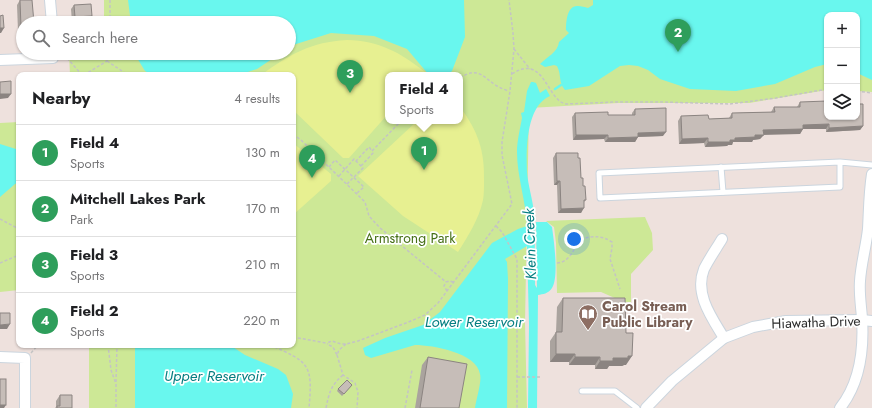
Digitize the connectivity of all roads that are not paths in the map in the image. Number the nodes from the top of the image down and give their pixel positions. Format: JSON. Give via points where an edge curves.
{"nodes":[{"id":1,"x":50,"y":0,"type":"edge"},
{"id":2,"x":51,"y":16,"type":"edge"},
{"id":3,"x":16,"y":58,"type":"edge"},
{"id":4,"x":0,"y":60,"type":"edge"},
{"id":5,"x":840,"y":162,"type":"junction"},
{"id":6,"x":872,"y":165,"type":"edge"},
{"id":7,"x":721,"y":167,"type":"junction"},
{"id":8,"x":872,"y":174,"type":"edge"},
{"id":9,"x":723,"y":192,"type":"junction"},
{"id":10,"x":722,"y":239,"type":"dead end"},
{"id":11,"x":867,"y":320,"type":"edge"},
{"id":12,"x":724,"y":338,"type":"junction"},
{"id":13,"x":0,"y":357,"type":"edge"},
{"id":14,"x":582,"y":391,"type":"dead end"},
{"id":15,"x":26,"y":408,"type":"edge"},
{"id":16,"x":637,"y":408,"type":"edge"},
{"id":17,"x":646,"y":408,"type":"edge"},
{"id":18,"x":840,"y":408,"type":"edge"}],
"edges":[{"from":1,"to":2,"type":"street"},
{"from":3,"to":4,"type":"street"},
{"from":5,"to":6,"type":"lane"},
{"from":5,"to":7,"type":"lane"},
{"from":5,"to":9,"type":"lane","via":[[840,187]]},
{"from":7,"to":9,"type":"lane"},
{"from":7,"to":9,"type":"lane","via":[[599,173],[600,198]]},
{"from":8,"to":11,"type":"street","via":[[867,238],[860,281],[860,296]]},
{"from":10,"to":12,"type":"street","via":[[704,270],[702,294],[704,304]]},
{"from":11,"to":12,"type":"street","name":"Hiawatha Drive","via":[[786,320],[753,327]]},
{"from":11,"to":18,"type":"street","via":[[858,374]]},
{"from":12,"to":17,"type":"street","name":"Hiawatha Drive","via":[[672,381]]},
{"from":13,"to":15,"type":"street","via":[[25,358]]},
{"from":14,"to":16,"type":"lane","via":[[615,391]]}]}
